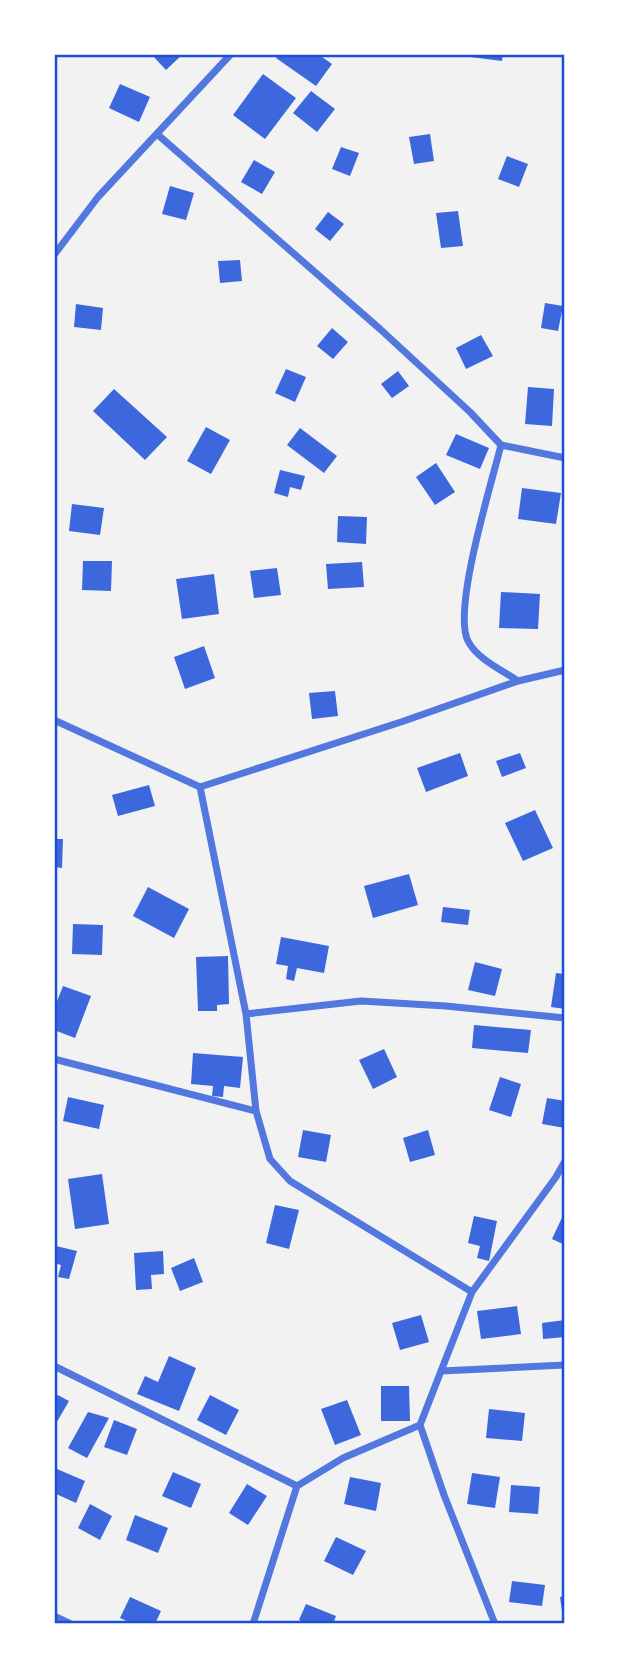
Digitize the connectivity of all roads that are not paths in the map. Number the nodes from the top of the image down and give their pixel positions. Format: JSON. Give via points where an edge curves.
{"nodes":[{"id":1,"x":231,"y":54,"type":"edge"},
{"id":2,"x":157,"y":134,"type":"junction"},
{"id":3,"x":54,"y":255,"type":"edge"},
{"id":4,"x":501,"y":445,"type":"junction"},
{"id":5,"x":565,"y":458,"type":"edge"},
{"id":6,"x":565,"y":670,"type":"edge"},
{"id":7,"x":518,"y":681,"type":"junction"},
{"id":8,"x":54,"y":720,"type":"edge"},
{"id":9,"x":200,"y":787,"type":"junction"},
{"id":10,"x":246,"y":1014,"type":"junction"},
{"id":11,"x":565,"y":1018,"type":"edge"},
{"id":12,"x":54,"y":1059,"type":"edge"},
{"id":13,"x":256,"y":1111,"type":"junction"},
{"id":14,"x":565,"y":1161,"type":"edge"},
{"id":15,"x":472,"y":1292,"type":"junction"},
{"id":16,"x":565,"y":1365,"type":"edge"},
{"id":17,"x":54,"y":1366,"type":"edge"},
{"id":18,"x":441,"y":1371,"type":"junction"},
{"id":19,"x":420,"y":1425,"type":"junction"},
{"id":20,"x":297,"y":1486,"type":"junction"},
{"id":21,"x":54,"y":1616,"type":"edge"},
{"id":22,"x":71,"y":1624,"type":"edge"},
{"id":23,"x":253,"y":1624,"type":"edge"},
{"id":24,"x":495,"y":1624,"type":"edge"}],
"edges":[{"from":1,"to":2,"type":"street"},
{"from":2,"to":3,"type":"street","via":[[98,197]]},
{"from":2,"to":4,"type":"street","via":[[380,329]]},
{"from":4,"to":5,"type":"street"},
{"from":4,"to":7,"type":"street","via":[[468,578],[464,619],[467,640],[482,657]]},
{"from":6,"to":7,"type":"street"},
{"from":7,"to":9,"type":"street"},
{"from":8,"to":9,"type":"street"},
{"from":9,"to":10,"type":"street"},
{"from":10,"to":11,"type":"street","via":[[361,1001]]},
{"from":10,"to":13,"type":"street"},
{"from":12,"to":13,"type":"street"},
{"from":13,"to":15,"type":"street","via":[[270,1159],[290,1181]]},
{"from":14,"to":15,"type":"street"},
{"from":15,"to":18,"type":"street"},
{"from":16,"to":18,"type":"street"},
{"from":17,"to":20,"type":"street"},
{"from":18,"to":19,"type":"street"},
{"from":19,"to":20,"type":"street","via":[[344,1458]]},
{"from":19,"to":24,"type":"street"},
{"from":20,"to":23,"type":"street"},
{"from":21,"to":22,"type":"street"}]}
